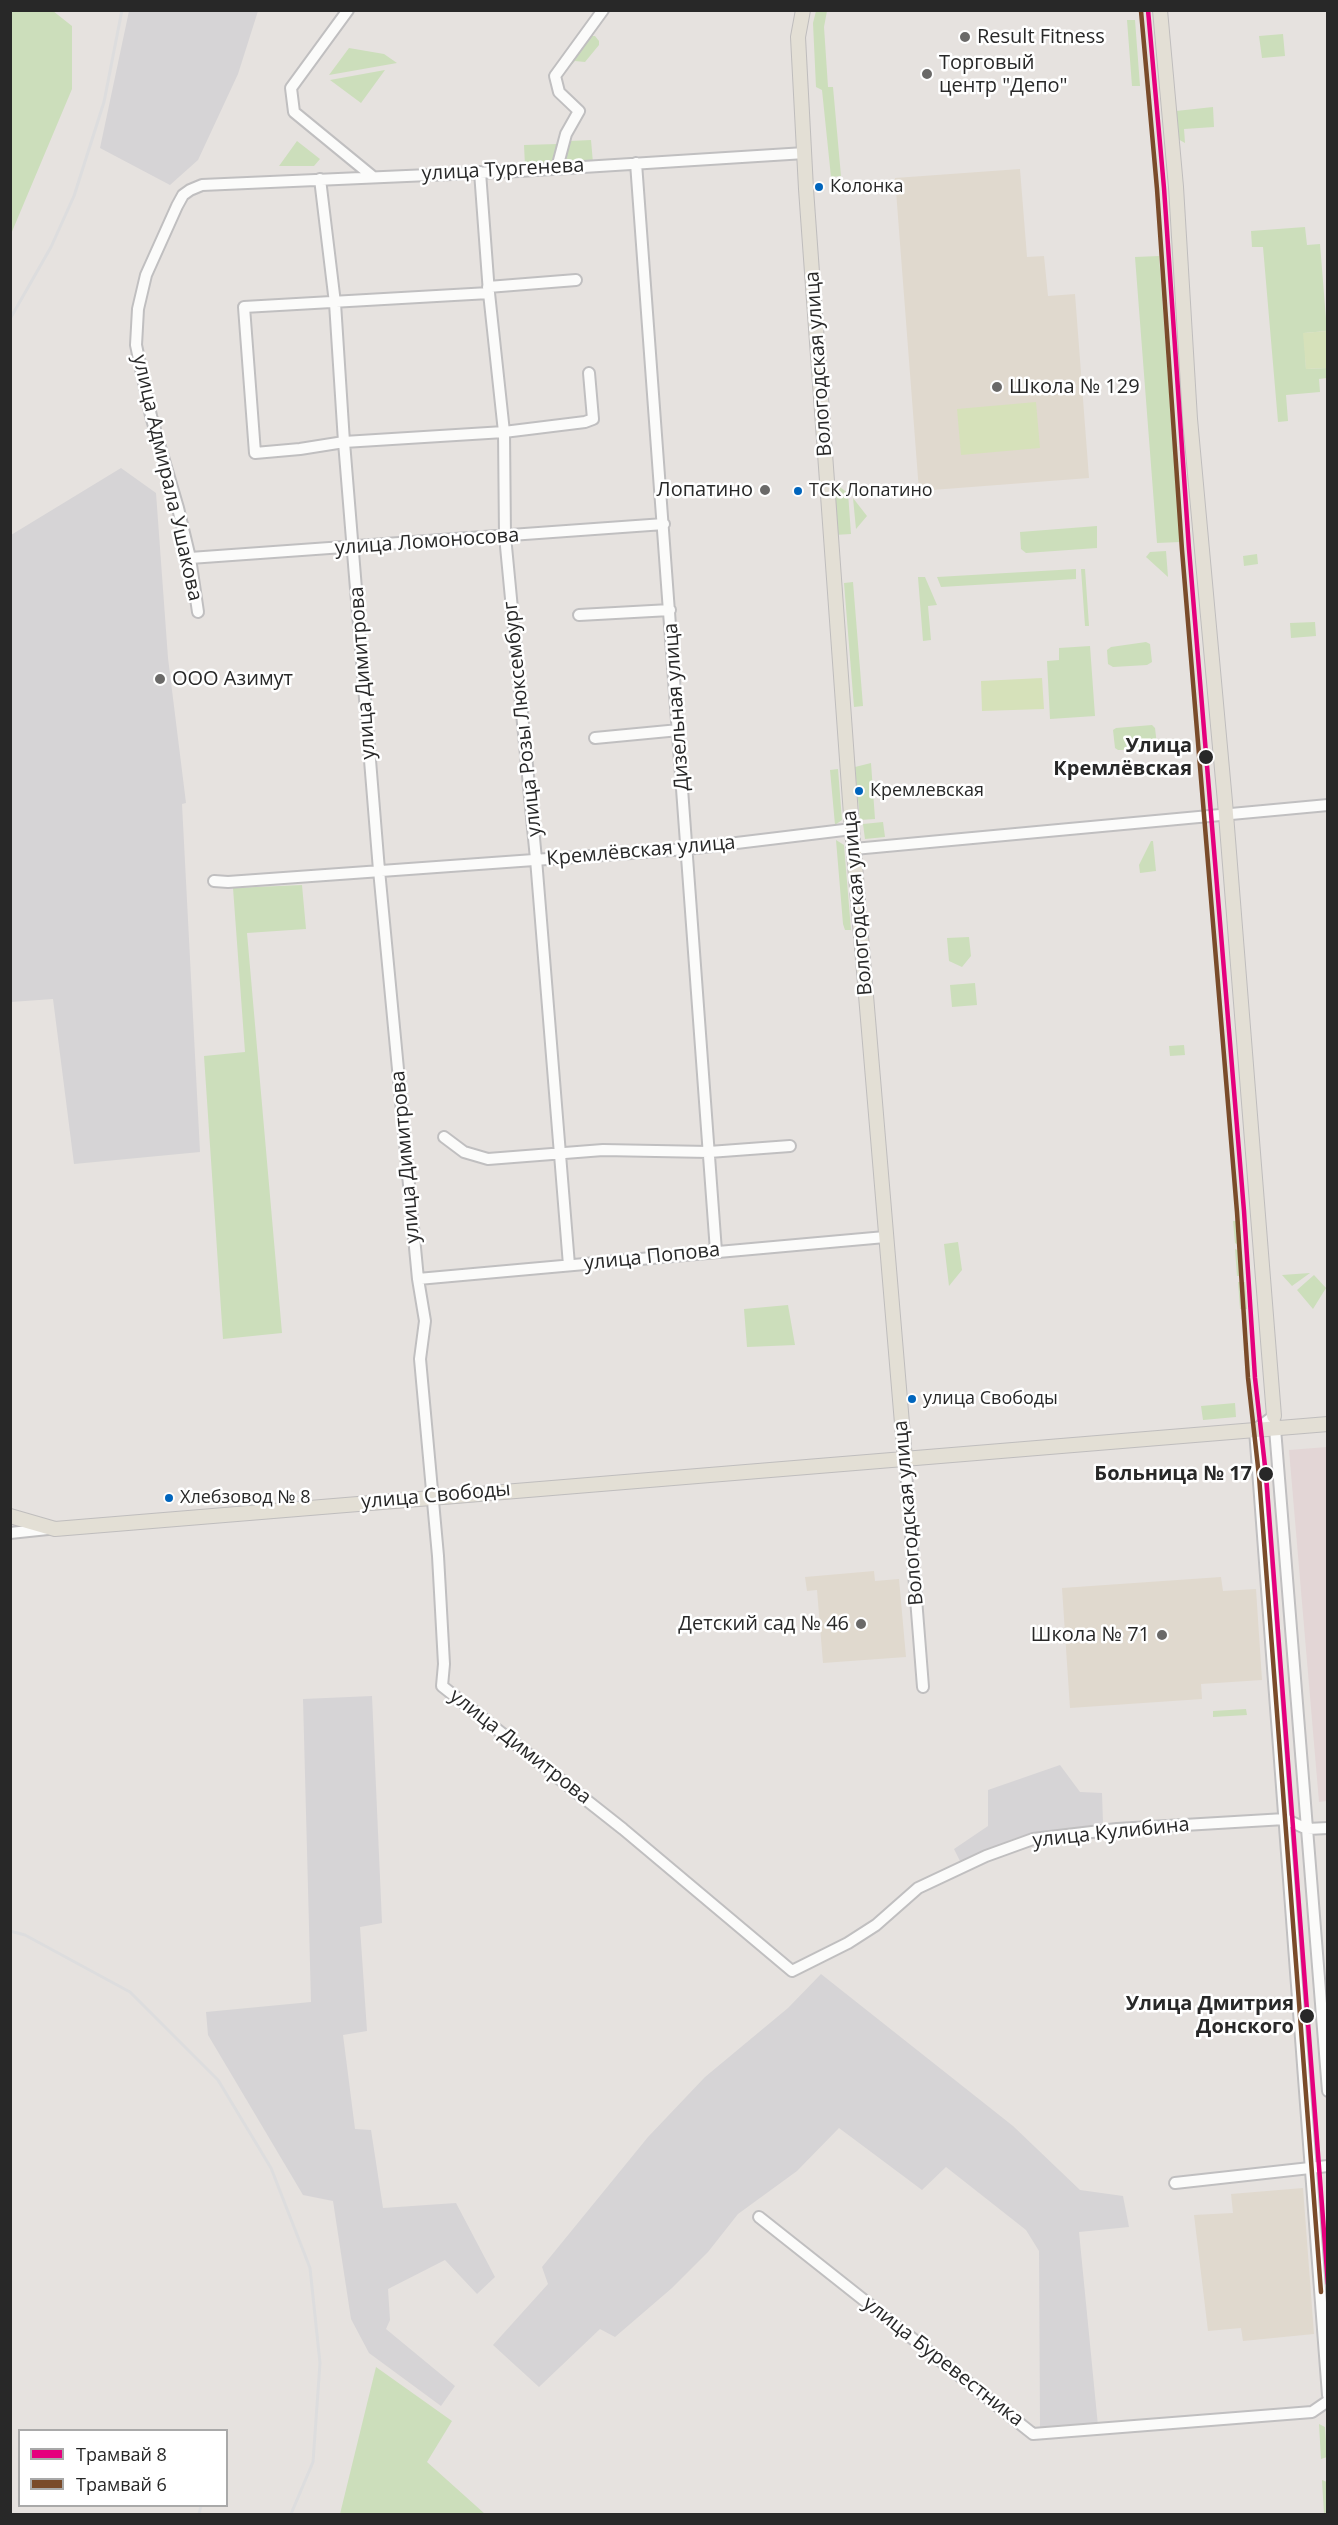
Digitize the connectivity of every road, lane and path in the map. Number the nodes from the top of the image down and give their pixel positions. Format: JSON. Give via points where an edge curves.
{"nodes":[{"id":1,"x":348,"y":10,"type":"edge"},
{"id":2,"x":603,"y":10,"type":"edge"},
{"id":3,"x":803,"y":10,"type":"edge"},
{"id":4,"x":1160,"y":10,"type":"edge"},
{"id":5,"x":805,"y":153,"type":"junction"},
{"id":6,"x":636,"y":163,"type":"junction"},
{"id":7,"x":557,"y":168,"type":"junction"},
{"id":8,"x":480,"y":172,"type":"junction"},
{"id":9,"x":372,"y":176,"type":"junction"},
{"id":10,"x":320,"y":179,"type":"junction"},
{"id":11,"x":202,"y":185,"type":"joint"},
{"id":12,"x":576,"y":280,"type":"dead end"},
{"id":13,"x":488,"y":290,"type":"junction"},
{"id":14,"x":335,"y":303,"type":"junction"},
{"id":15,"x":589,"y":373,"type":"dead end"},
{"id":16,"x":504,"y":432,"type":"junction"},
{"id":17,"x":344,"y":442,"type":"junction"},
{"id":18,"x":664,"y":524,"type":"junction"},
{"id":19,"x":505,"y":536,"type":"junction"},
{"id":20,"x":354,"y":547,"type":"junction"},
{"id":21,"x":190,"y":558,"type":"junction"},
{"id":22,"x":670,"y":610,"type":"junction"},
{"id":23,"x":198,"y":612,"type":"dead end"},
{"id":24,"x":579,"y":615,"type":"dead end"},
{"id":25,"x":678,"y":730,"type":"junction"},
{"id":26,"x":596,"y":738,"type":"dead end"},
{"id":27,"x":1328,"y":805,"type":"edge"},
{"id":28,"x":1226,"y":814,"type":"junction"},
{"id":29,"x":852,"y":829,"type":"junction"},
{"id":30,"x":687,"y":849,"type":"junction"},
{"id":31,"x":854,"y":849,"type":"junction"},
{"id":32,"x":536,"y":859,"type":"junction"},
{"id":33,"x":379,"y":870,"type":"junction"},
{"id":34,"x":214,"y":881,"type":"dead end"},
{"id":35,"x":444,"y":1137,"type":"dead end"},
{"id":36,"x":790,"y":1146,"type":"dead end"},
{"id":37,"x":709,"y":1152,"type":"junction"},
{"id":38,"x":560,"y":1154,"type":"junction"},
{"id":39,"x":885,"y":1237,"type":"junction"},
{"id":40,"x":716,"y":1251,"type":"junction"},
{"id":41,"x":569,"y":1265,"type":"junction"},
{"id":42,"x":418,"y":1279,"type":"junction"},
{"id":43,"x":1275,"y":1422,"type":"junction"},
{"id":44,"x":1328,"y":1424,"type":"edge"},
{"id":45,"x":1255,"y":1430,"type":"junction"},
{"id":46,"x":904,"y":1459,"type":"junction"},
{"id":47,"x":434,"y":1496,"type":"junction"},
{"id":48,"x":10,"y":1515,"type":"edge"},
{"id":49,"x":55,"y":1529,"type":"junction"},
{"id":50,"x":10,"y":1533,"type":"edge"},
{"id":51,"x":923,"y":1687,"type":"dead end"},
{"id":52,"x":1285,"y":1819,"type":"junction"},
{"id":53,"x":1328,"y":1828,"type":"edge"},
{"id":54,"x":1307,"y":1829,"type":"junction"},
{"id":55,"x":792,"y":1971,"type":"joint"},
{"id":56,"x":1328,"y":2091,"type":"edge"},
{"id":57,"x":1328,"y":2166,"type":"edge"},
{"id":58,"x":1311,"y":2170,"type":"junction"},
{"id":59,"x":1175,"y":2183,"type":"dead end"},
{"id":60,"x":759,"y":2217,"type":"dead end"},
{"id":61,"x":1328,"y":2395,"type":"edge"},
{"id":62,"x":1328,"y":2401,"type":"edge"}],
"edges":[{"from":1,"to":9,"type":"street","via":[[291,88],[294,112]]},
{"from":2,"to":7,"type":"street","via":[[555,76],[559,92],[579,111],[566,134]]},
{"from":3,"to":5,"type":"main road","name":"Вологодская улица","via":[[798,37]]},
{"from":4,"to":28,"type":"main road","via":[[1176,187],[1190,419]]},
{"from":5,"to":6,"type":"street","name":"улица Тургенева"},
{"from":5,"to":29,"type":"main road","name":"Вологодская улица"},
{"from":6,"to":7,"type":"street","name":"улица Тургенева"},
{"from":6,"to":18,"type":"street","name":"Дизельная улица"},
{"from":7,"to":8,"type":"street","name":"улица Тургенева"},
{"from":8,"to":9,"type":"street","name":"улица Тургенева"},
{"from":8,"to":13,"type":"street","name":"улица Розы Люксембург"},
{"from":9,"to":10,"type":"street","name":"улица Тургенева"},
{"from":10,"to":11,"type":"street","name":"улица Тургенева"},
{"from":10,"to":14,"type":"street","name":"улица Димитрова"},
{"from":11,"to":21,"type":"street","name":"улица Адмирала Ушакова","via":[[183,195],[146,275],[138,309],[136,345],[145,393]]},
{"from":12,"to":13,"type":"street"},
{"from":13,"to":14,"type":"street"},
{"from":13,"to":16,"type":"street","name":"улица Розы Люксембург"},
{"from":14,"to":17,"type":"street","name":"улица Димитрова"},
{"from":14,"to":17,"type":"street","via":[[244,307],[255,453]]},
{"from":15,"to":16,"type":"street","via":[[593,419]]},
{"from":16,"to":17,"type":"street"},
{"from":16,"to":19,"type":"street","name":"улица Розы Люксембург"},
{"from":17,"to":20,"type":"street","name":"улица Димитрова"},
{"from":18,"to":19,"type":"street","name":"улица Ломоносова"},
{"from":18,"to":22,"type":"street","name":"Дизельная улица"},
{"from":19,"to":20,"type":"street","name":"улица Ломоносова"},
{"from":19,"to":32,"type":"street","name":"улица Розы Люксембург"},
{"from":20,"to":21,"type":"street","name":"улица Ломоносова"},
{"from":20,"to":33,"type":"street","name":"улица Димитрова"},
{"from":21,"to":23,"type":"street","name":"улица Адмирала Ушакова"},
{"from":22,"to":24,"type":"street"},
{"from":22,"to":25,"type":"street","name":"Дизельная улица"},
{"from":25,"to":26,"type":"street"},
{"from":25,"to":30,"type":"street","name":"Дизельная улица"},
{"from":27,"to":28,"type":"street"},
{"from":28,"to":31,"type":"street"},
{"from":28,"to":43,"type":"main road"},
{"from":29,"to":30,"type":"street","name":"Кремлёвская улица"},
{"from":29,"to":31,"type":"main road","name":"Вологодская улица"},
{"from":30,"to":32,"type":"street","name":"Кремлёвская улица"},
{"from":30,"to":37,"type":"street","name":"Дизельная улица"},
{"from":31,"to":39,"type":"main road","name":"Вологодская улица"},
{"from":32,"to":33,"type":"street","name":"Кремлёвская улица"},
{"from":32,"to":38,"type":"street","name":"улица Розы Люксембург"},
{"from":33,"to":34,"type":"street","name":"Кремлёвская улица"},
{"from":33,"to":42,"type":"street","name":"улица Димитрова"},
{"from":35,"to":38,"type":"street","via":[[464,1152],[488,1158]]},
{"from":36,"to":37,"type":"street"},
{"from":37,"to":38,"type":"street","via":[[603,1150]]},
{"from":37,"to":40,"type":"street","name":"Дизельная улица"},
{"from":38,"to":41,"type":"street","name":"улица Розы Люксембург"},
{"from":39,"to":40,"type":"street","name":"улица Попова"},
{"from":39,"to":46,"type":"main road","name":"Вологодская улица"},
{"from":40,"to":41,"type":"street","name":"улица Попова"},
{"from":41,"to":42,"type":"street","name":"улица Попова"},
{"from":42,"to":47,"type":"street","name":"улица Димитрова","via":[[425,1321],[420,1359]]},
{"from":43,"to":44,"type":"main road","name":"улица Свободы"},
{"from":43,"to":45,"type":"main road","name":"улица Свободы"},
{"from":43,"to":54,"type":"street"},
{"from":45,"to":46,"type":"main road","name":"улица Свободы"},
{"from":45,"to":52,"type":"street"},
{"from":46,"to":47,"type":"main road","name":"улица Свободы"},
{"from":46,"to":51,"type":"street","name":"Вологодская улица"},
{"from":47,"to":49,"type":"main road","name":"улица Свободы"},
{"from":47,"to":55,"type":"street","name":"улица Димитрова","via":[[442,1686],[623,1829]]},
{"from":48,"to":49,"type":"main road"},
{"from":49,"to":50,"type":"street","name":"улица Свободы"},
{"from":52,"to":54,"type":"street"},
{"from":52,"to":55,"type":"street","name":"улица Кулибина","via":[[1117,1829],[1032,1839],[918,1888],[876,1925]]},
{"from":52,"to":58,"type":"street"},
{"from":53,"to":54,"type":"street"},
{"from":54,"to":56,"type":"street"},
{"from":57,"to":58,"type":"street"},
{"from":58,"to":59,"type":"street"},
{"from":58,"to":61,"type":"street"},
{"from":60,"to":62,"type":"street","name":"улица Буревестника","via":[[1033,2434],[1312,2412]]}]}
